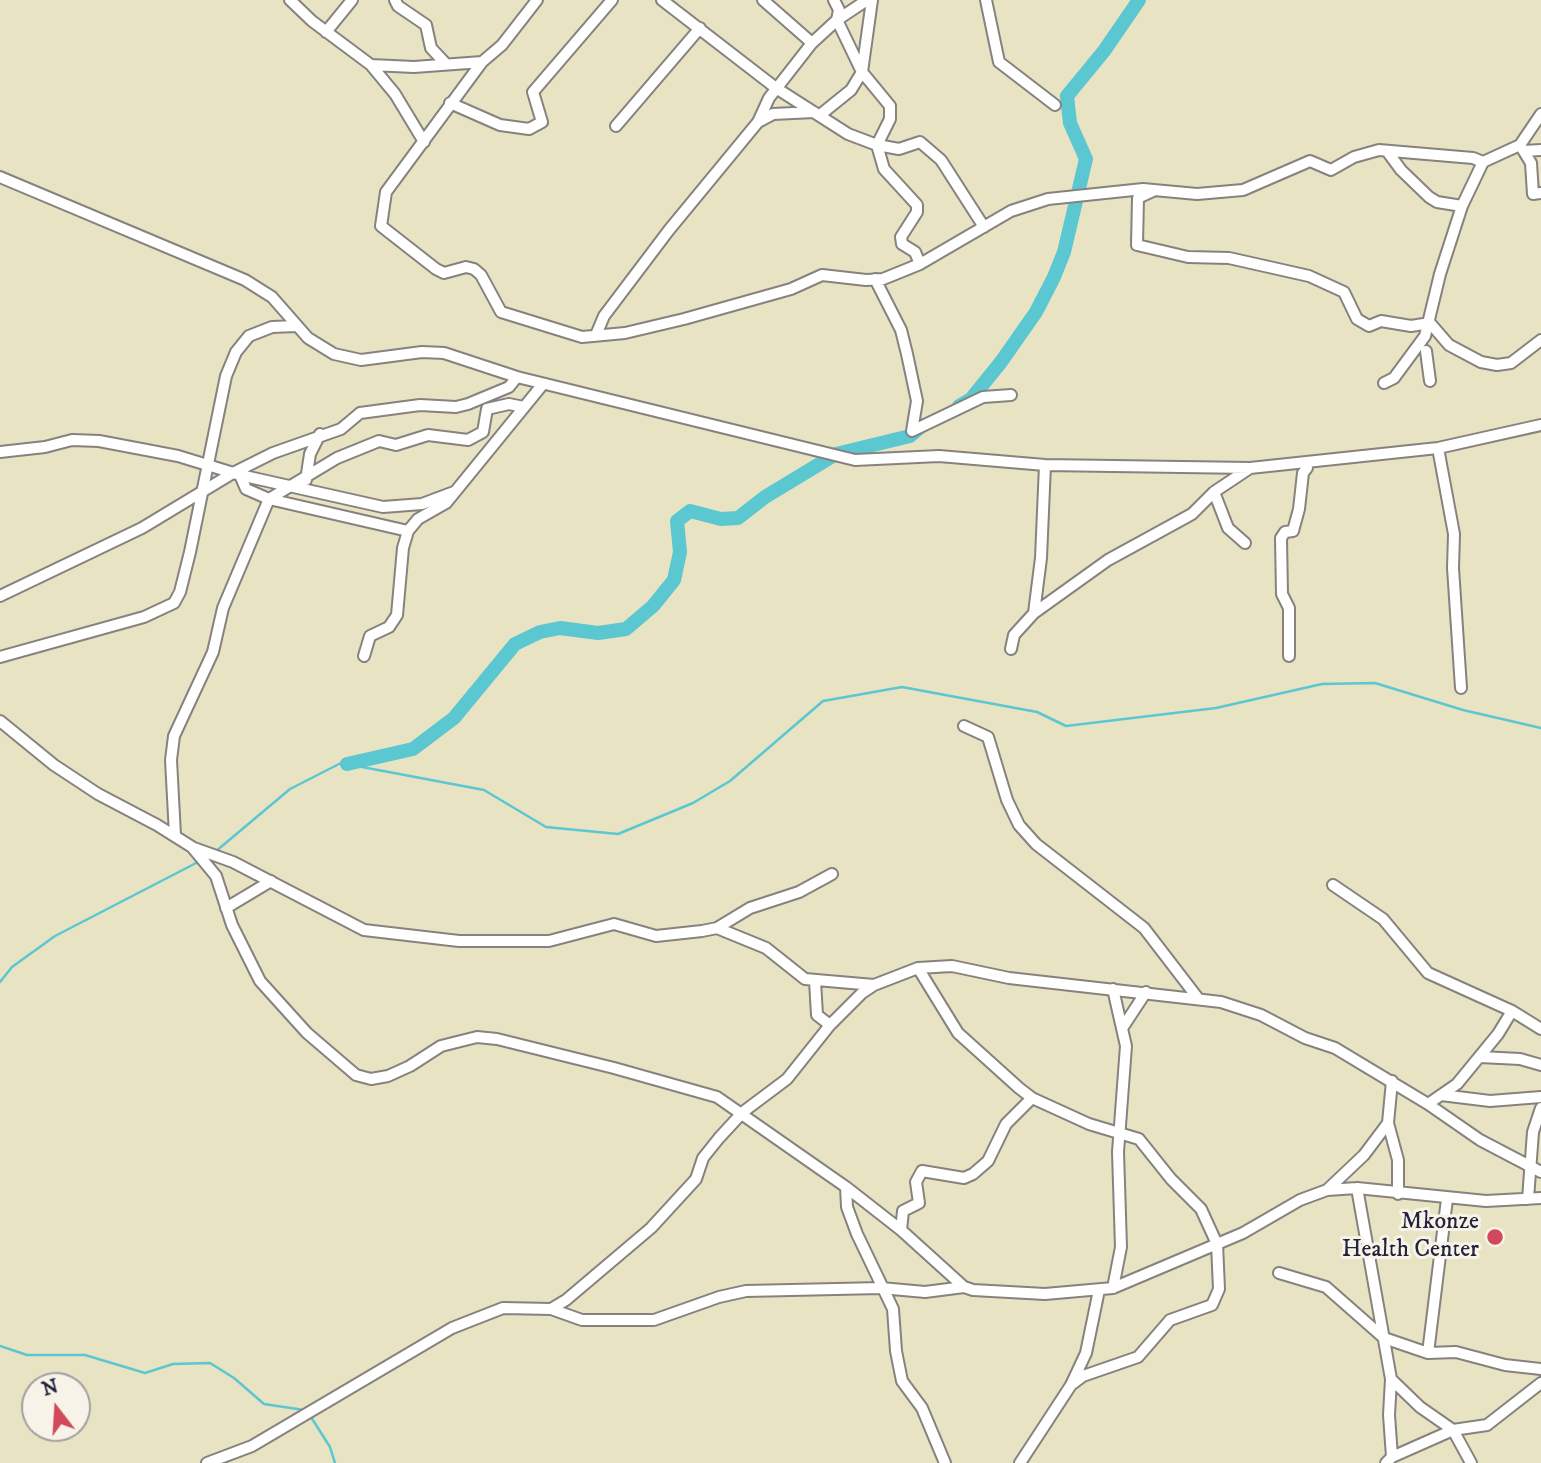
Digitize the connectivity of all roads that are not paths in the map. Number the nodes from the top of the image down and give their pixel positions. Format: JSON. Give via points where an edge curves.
{"nodes":[{"id":1,"x":290,"y":0,"type":"edge"},
{"id":2,"x":352,"y":0,"type":"edge"},
{"id":3,"x":395,"y":0,"type":"edge"},
{"id":4,"x":537,"y":0,"type":"edge"},
{"id":5,"x":612,"y":0,"type":"edge"},
{"id":6,"x":662,"y":0,"type":"edge"},
{"id":7,"x":763,"y":0,"type":"edge"},
{"id":8,"x":834,"y":0,"type":"edge"},
{"id":9,"x":869,"y":0,"type":"edge"},
{"id":10,"x":986,"y":0,"type":"edge"},
{"id":11,"x":837,"y":20,"type":"junction"},
{"id":12,"x":700,"y":28,"type":"junction"},
{"id":13,"x":326,"y":32,"type":"junction"},
{"id":14,"x":813,"y":43,"type":"junction"},
{"id":15,"x":482,"y":62,"type":"junction"},
{"id":16,"x":446,"y":64,"type":"junction"},
{"id":17,"x":371,"y":65,"type":"junction"},
{"id":18,"x":862,"y":72,"type":"junction"},
{"id":19,"x":776,"y":88,"type":"junction"},
{"id":20,"x":450,"y":103,"type":"junction"},
{"id":21,"x":1055,"y":105,"type":"dead end"},
{"id":22,"x":817,"y":114,"type":"junction"},
{"id":23,"x":1541,"y":114,"type":"edge"},
{"id":24,"x":758,"y":122,"type":"junction"},
{"id":25,"x":615,"y":126,"type":"dead end"},
{"id":26,"x":424,"y":142,"type":"junction"},
{"id":27,"x":877,"y":145,"type":"junction"},
{"id":28,"x":1522,"y":148,"type":"junction"},
{"id":29,"x":1541,"y":150,"type":"edge"},
{"id":30,"x":1387,"y":151,"type":"junction"},
{"id":31,"x":1483,"y":162,"type":"junction"},
{"id":32,"x":0,"y":177,"type":"edge"},
{"id":33,"x":1159,"y":190,"type":"junction"},
{"id":34,"x":1541,"y":193,"type":"edge"},
{"id":35,"x":1462,"y":206,"type":"junction"},
{"id":36,"x":984,"y":227,"type":"junction"},
{"id":37,"x":920,"y":264,"type":"junction"},
{"id":38,"x":875,"y":279,"type":"junction"},
{"id":39,"x":1430,"y":323,"type":"junction"},
{"id":40,"x":296,"y":326,"type":"junction"},
{"id":41,"x":596,"y":335,"type":"junction"},
{"id":42,"x":1541,"y":340,"type":"edge"},
{"id":43,"x":1426,"y":351,"type":"dead end"},
{"id":44,"x":517,"y":377,"type":"junction"},
{"id":45,"x":1430,"y":381,"type":"dead end"},
{"id":46,"x":1384,"y":383,"type":"dead end"},
{"id":47,"x":543,"y":384,"type":"junction"},
{"id":48,"x":1011,"y":395,"type":"dead end"},
{"id":49,"x":524,"y":407,"type":"junction"},
{"id":50,"x":1541,"y":425,"type":"edge"},
{"id":51,"x":320,"y":434,"type":"junction"},
{"id":52,"x":1438,"y":448,"type":"junction"},
{"id":53,"x":0,"y":452,"type":"edge"},
{"id":54,"x":210,"y":464,"type":"junction"},
{"id":55,"x":1045,"y":466,"type":"junction"},
{"id":56,"x":1250,"y":468,"type":"junction"},
{"id":57,"x":1307,"y":468,"type":"dead end"},
{"id":58,"x":236,"y":474,"type":"junction"},
{"id":59,"x":307,"y":477,"type":"junction"},
{"id":60,"x":287,"y":486,"type":"junction"},
{"id":61,"x":204,"y":490,"type":"junction"},
{"id":62,"x":304,"y":490,"type":"junction"},
{"id":63,"x":454,"y":492,"type":"junction"},
{"id":64,"x":1214,"y":492,"type":"junction"},
{"id":65,"x":269,"y":499,"type":"junction"},
{"id":66,"x":408,"y":531,"type":"junction"},
{"id":67,"x":1245,"y":543,"type":"dead end"},
{"id":68,"x":0,"y":596,"type":"edge"},
{"id":69,"x":1034,"y":613,"type":"junction"},
{"id":70,"x":1011,"y":649,"type":"dead end"},
{"id":71,"x":364,"y":656,"type":"dead end"},
{"id":72,"x":1289,"y":656,"type":"dead end"},
{"id":73,"x":0,"y":657,"type":"edge"},
{"id":74,"x":1461,"y":688,"type":"dead end"},
{"id":75,"x":0,"y":721,"type":"edge"},
{"id":76,"x":964,"y":726,"type":"dead end"},
{"id":77,"x":175,"y":835,"type":"junction"},
{"id":78,"x":192,"y":847,"type":"junction"},
{"id":79,"x":832,"y":874,"type":"dead end"},
{"id":80,"x":271,"y":881,"type":"junction"},
{"id":81,"x":1333,"y":884,"type":"dead end"},
{"id":82,"x":226,"y":908,"type":"junction"},
{"id":83,"x":717,"y":928,"type":"junction"},
{"id":84,"x":918,"y":968,"type":"junction"},
{"id":85,"x":815,"y":981,"type":"junction"},
{"id":86,"x":874,"y":985,"type":"junction"},
{"id":87,"x":1113,"y":989,"type":"junction"},
{"id":88,"x":1146,"y":992,"type":"junction"},
{"id":89,"x":1198,"y":997,"type":"junction"},
{"id":90,"x":1512,"y":1011,"type":"junction"},
{"id":91,"x":1541,"y":1017,"type":"edge"},
{"id":92,"x":1528,"y":1019,"type":"junction"},
{"id":93,"x":830,"y":1025,"type":"junction"},
{"id":94,"x":1123,"y":1027,"type":"junction"},
{"id":95,"x":1541,"y":1029,"type":"edge"},
{"id":96,"x":1480,"y":1057,"type":"junction"},
{"id":97,"x":1541,"y":1065,"type":"edge"},
{"id":98,"x":1392,"y":1082,"type":"junction"},
{"id":99,"x":1441,"y":1095,"type":"junction"},
{"id":100,"x":1541,"y":1097,"type":"edge"},
{"id":101,"x":1032,"y":1098,"type":"junction"},
{"id":102,"x":1428,"y":1104,"type":"junction"},
{"id":103,"x":1541,"y":1108,"type":"edge"},
{"id":104,"x":743,"y":1112,"type":"junction"},
{"id":105,"x":1388,"y":1123,"type":"junction"},
{"id":106,"x":1121,"y":1134,"type":"junction"},
{"id":107,"x":1536,"y":1169,"type":"edge"},
{"id":108,"x":846,"y":1187,"type":"junction"},
{"id":109,"x":1357,"y":1188,"type":"junction"},
{"id":110,"x":1327,"y":1190,"type":"junction"},
{"id":111,"x":1398,"y":1194,"type":"junction"},
{"id":112,"x":1541,"y":1198,"type":"edge"},
{"id":113,"x":1447,"y":1199,"type":"junction"},
{"id":114,"x":1528,"y":1199,"type":"junction"},
{"id":115,"x":901,"y":1230,"type":"junction"},
{"id":116,"x":1217,"y":1244,"type":"junction"},
{"id":117,"x":1279,"y":1273,"type":"dead end"},
{"id":118,"x":964,"y":1287,"type":"junction"},
{"id":119,"x":1113,"y":1287,"type":"junction"},
{"id":120,"x":881,"y":1288,"type":"junction"},
{"id":121,"x":1099,"y":1290,"type":"junction"},
{"id":122,"x":551,"y":1309,"type":"junction"},
{"id":123,"x":1384,"y":1338,"type":"junction"},
{"id":124,"x":1427,"y":1353,"type":"junction"},
{"id":125,"x":1541,"y":1369,"type":"edge"},
{"id":126,"x":1391,"y":1380,"type":"junction"},
{"id":127,"x":1541,"y":1383,"type":"edge"},
{"id":128,"x":1071,"y":1385,"type":"junction"},
{"id":129,"x":1453,"y":1430,"type":"junction"},
{"id":130,"x":1389,"y":1460,"type":"edge"},
{"id":131,"x":207,"y":1463,"type":"edge"},
{"id":132,"x":945,"y":1463,"type":"edge"},
{"id":133,"x":1020,"y":1463,"type":"edge"},
{"id":134,"x":1472,"y":1463,"type":"edge"}],
"edges":[{"from":1,"to":13,"type":"street"},
{"from":2,"to":13,"type":"street"},
{"from":3,"to":16,"type":"street","via":[[426,24],[431,48]]},
{"from":4,"to":15,"type":"street"},
{"from":5,"to":20,"type":"street","via":[[533,92],[542,122],[529,129],[500,125]]},
{"from":6,"to":12,"type":"street"},
{"from":7,"to":14,"type":"street"},
{"from":8,"to":11,"type":"street"},
{"from":9,"to":11,"type":"street"},
{"from":9,"to":18,"type":"street"},
{"from":10,"to":21,"type":"street","via":[[999,62]]},
{"from":11,"to":14,"type":"street"},
{"from":11,"to":18,"type":"street"},
{"from":12,"to":19,"type":"street"},
{"from":12,"to":25,"type":"street"},
{"from":13,"to":17,"type":"street"},
{"from":14,"to":19,"type":"street"},
{"from":15,"to":16,"type":"street"},
{"from":15,"to":20,"type":"street"},
{"from":16,"to":17,"type":"street"},
{"from":17,"to":26,"type":"street"},
{"from":18,"to":22,"type":"street","via":[[851,90]]},
{"from":18,"to":27,"type":"street","via":[[887,99],[892,113]]},
{"from":19,"to":22,"type":"street"},
{"from":19,"to":24,"type":"street"},
{"from":20,"to":26,"type":"street"},
{"from":22,"to":24,"type":"street","via":[[783,112]]},
{"from":22,"to":27,"type":"street","via":[[848,134]]},
{"from":23,"to":28,"type":"street"},
{"from":24,"to":41,"type":"street","via":[[668,230],[604,316]]},
{"from":26,"to":41,"type":"street","via":[[386,192],[381,226],[444,273],[474,269],[501,312],[582,337]]},
{"from":27,"to":36,"type":"street","via":[[899,149],[920,142],[941,160]]},
{"from":27,"to":37,"type":"street","via":[[884,169],[917,205],[901,237]]},
{"from":28,"to":29,"type":"street"},
{"from":28,"to":31,"type":"street"},
{"from":28,"to":34,"type":"street","via":[[1531,163],[1533,194]]},
{"from":30,"to":31,"type":"street"},
{"from":30,"to":33,"type":"street","via":[[1354,157],[1331,170],[1310,161],[1242,190],[1197,194]]},
{"from":30,"to":35,"type":"street","via":[[1429,197]]},
{"from":31,"to":35,"type":"street"},
{"from":32,"to":40,"type":"street","via":[[245,280],[272,297]]},
{"from":33,"to":36,"type":"street","via":[[1048,199],[1011,211]]},
{"from":33,"to":39,"type":"street","via":[[1138,198],[1137,245],[1309,276],[1344,292],[1357,319],[1369,326],[1381,321],[1411,326]]},
{"from":35,"to":39,"type":"street","via":[[1437,284]]},
{"from":36,"to":37,"type":"street"},
{"from":37,"to":38,"type":"street"},
{"from":38,"to":41,"type":"street","via":[[822,275],[792,289],[684,319]]},
{"from":38,"to":48,"type":"street","via":[[901,330],[907,354],[917,401],[912,431],[982,397]]},
{"from":39,"to":42,"type":"street","via":[[1449,345],[1497,365],[1517,360]]},
{"from":39,"to":46,"type":"street","via":[[1422,342],[1394,378]]},
{"from":40,"to":44,"type":"street","via":[[321,347],[347,358],[444,353]]},
{"from":40,"to":54,"type":"street","via":[[272,327],[249,336],[236,352],[226,376]]},
{"from":43,"to":45,"type":"street"},
{"from":44,"to":47,"type":"street"},
{"from":44,"to":51,"type":"street","via":[[509,387],[468,404],[360,413],[341,429]]},
{"from":47,"to":49,"type":"street"},
{"from":47,"to":55,"type":"street","via":[[855,460],[939,456]]},
{"from":49,"to":59,"type":"street","via":[[509,404],[487,409],[483,432],[468,440],[428,435],[396,445],[379,441],[337,457]]},
{"from":49,"to":63,"type":"street"},
{"from":50,"to":52,"type":"street"},
{"from":51,"to":58,"type":"street"},
{"from":51,"to":59,"type":"street","via":[[310,454]]},
{"from":52,"to":56,"type":"street"},
{"from":52,"to":74,"type":"street","via":[[1454,534]]},
{"from":53,"to":54,"type":"street","via":[[72,440],[99,441]]},
{"from":54,"to":58,"type":"street"},
{"from":54,"to":61,"type":"street"},
{"from":55,"to":56,"type":"street"},
{"from":55,"to":69,"type":"street"},
{"from":56,"to":64,"type":"street"},
{"from":57,"to":72,"type":"street","via":[[1293,531],[1284,532],[1281,538]]},
{"from":58,"to":60,"type":"street"},
{"from":58,"to":61,"type":"street"},
{"from":58,"to":65,"type":"street","via":[[246,489]]},
{"from":59,"to":60,"type":"street"},
{"from":59,"to":62,"type":"street"},
{"from":60,"to":62,"type":"street"},
{"from":60,"to":65,"type":"street"},
{"from":61,"to":68,"type":"street","via":[[142,528]]},
{"from":61,"to":73,"type":"street","via":[[174,603],[144,617]]},
{"from":62,"to":63,"type":"street","via":[[361,505],[397,508]]},
{"from":63,"to":66,"type":"street"},
{"from":64,"to":67,"type":"street","via":[[1228,528]]},
{"from":64,"to":69,"type":"street","via":[[1192,514],[1108,560]]},
{"from":65,"to":66,"type":"street"},
{"from":65,"to":77,"type":"street","via":[[223,608],[213,652],[174,736]]},
{"from":66,"to":71,"type":"street","via":[[397,615],[389,627],[370,636]]},
{"from":69,"to":70,"type":"street","via":[[1014,635]]},
{"from":75,"to":77,"type":"street","via":[[98,794]]},
{"from":76,"to":89,"type":"street","via":[[988,737],[1019,825],[1063,868],[1136,920]]},
{"from":77,"to":78,"type":"street"},
{"from":78,"to":80,"type":"street"},
{"from":78,"to":82,"type":"street","via":[[216,876]]},
{"from":79,"to":83,"type":"street","via":[[799,892],[750,908]]},
{"from":80,"to":82,"type":"street"},
{"from":80,"to":83,"type":"street","via":[[364,930],[459,941],[549,941],[614,924],[656,936]]},
{"from":81,"to":90,"type":"street","via":[[1383,919],[1428,973]]},
{"from":82,"to":104,"type":"street","via":[[260,981],[307,1033],[356,1075],[371,1079],[388,1076],[458,1040],[497,1039],[717,1097]]},
{"from":83,"to":85,"type":"street","via":[[766,948],[796,974]]},
{"from":84,"to":86,"type":"street"},
{"from":84,"to":87,"type":"street","via":[[952,966],[1009,978]]},
{"from":84,"to":101,"type":"street","via":[[958,1033]]},
{"from":85,"to":86,"type":"street"},
{"from":85,"to":93,"type":"street","via":[[817,1015]]},
{"from":86,"to":93,"type":"street"},
{"from":87,"to":88,"type":"street"},
{"from":87,"to":94,"type":"street"},
{"from":88,"to":89,"type":"street"},
{"from":88,"to":94,"type":"street"},
{"from":89,"to":98,"type":"street","via":[[1261,1015],[1335,1048]]},
{"from":90,"to":92,"type":"street"},
{"from":90,"to":96,"type":"street"},
{"from":91,"to":92,"type":"street"},
{"from":92,"to":95,"type":"street"},
{"from":93,"to":104,"type":"street","via":[[787,1080]]},
{"from":94,"to":106,"type":"street"},
{"from":96,"to":97,"type":"street"},
{"from":96,"to":99,"type":"street"},
{"from":98,"to":102,"type":"street"},
{"from":98,"to":105,"type":"street"},
{"from":99,"to":100,"type":"street","via":[[1490,1101]]},
{"from":99,"to":102,"type":"street"},
{"from":101,"to":106,"type":"street"},
{"from":101,"to":115,"type":"street","via":[[1006,1124],[988,1161],[973,1174],[964,1178],[926,1170],[920,1173],[916,1182],[919,1203],[903,1211]]},
{"from":102,"to":107,"type":"street","via":[[1480,1140]]},
{"from":103,"to":107,"type":"street","via":[[1533,1132]]},
{"from":104,"to":108,"type":"street"},
{"from":104,"to":122,"type":"street","via":[[708,1150],[696,1179],[651,1228],[598,1276]]},
{"from":105,"to":110,"type":"street","via":[[1364,1155]]},
{"from":105,"to":111,"type":"street","via":[[1398,1160]]},
{"from":106,"to":116,"type":"street","via":[[1144,1144],[1201,1209]]},
{"from":106,"to":119,"type":"street","via":[[1121,1247]]},
{"from":107,"to":114,"type":"street"},
{"from":108,"to":115,"type":"street"},
{"from":108,"to":120,"type":"street","via":[[849,1213]]},
{"from":109,"to":110,"type":"street"},
{"from":109,"to":111,"type":"street"},
{"from":109,"to":123,"type":"street"},
{"from":110,"to":116,"type":"street"},
{"from":111,"to":113,"type":"street"},
{"from":112,"to":114,"type":"street"},
{"from":113,"to":114,"type":"street"},
{"from":113,"to":124,"type":"street"},
{"from":115,"to":118,"type":"street"},
{"from":116,"to":119,"type":"street"},
{"from":116,"to":128,"type":"street","via":[[1219,1289],[1212,1305],[1170,1320],[1138,1357],[1083,1376]]},
{"from":117,"to":123,"type":"street","via":[[1326,1287]]},
{"from":118,"to":120,"type":"street","via":[[925,1292]]},
{"from":118,"to":121,"type":"street","via":[[1045,1294]]},
{"from":119,"to":121,"type":"street"},
{"from":120,"to":122,"type":"street","via":[[746,1291],[654,1320],[582,1320]]},
{"from":120,"to":132,"type":"street","via":[[896,1319],[902,1381],[922,1408]]},
{"from":121,"to":128,"type":"street","via":[[1086,1353]]},
{"from":122,"to":131,"type":"street","via":[[503,1308],[452,1328],[252,1446]]},
{"from":123,"to":124,"type":"street"},
{"from":123,"to":126,"type":"street"},
{"from":124,"to":125,"type":"street","via":[[1456,1352]]},
{"from":126,"to":129,"type":"street"},
{"from":126,"to":130,"type":"street"},
{"from":127,"to":129,"type":"street","via":[[1487,1425]]},
{"from":128,"to":133,"type":"street"},
{"from":129,"to":130,"type":"street"},
{"from":129,"to":134,"type":"street"}]}
